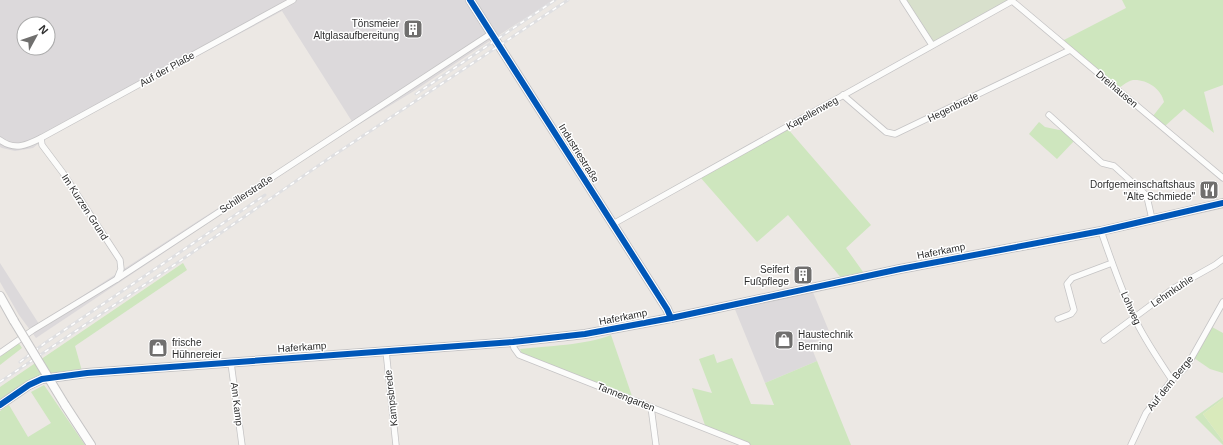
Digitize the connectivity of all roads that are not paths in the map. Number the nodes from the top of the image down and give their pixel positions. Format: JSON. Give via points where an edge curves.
{"nodes":[{"id":1,"x":293,"y":0,"type":"edge"},
{"id":2,"x":470,"y":0,"type":"edge"},
{"id":3,"x":903,"y":0,"type":"edge"},
{"id":4,"x":1012,"y":0,"type":"edge"},
{"id":5,"x":492,"y":33,"type":"junction"},
{"id":6,"x":932,"y":45,"type":"junction"},
{"id":7,"x":1070,"y":50,"type":"junction"},
{"id":8,"x":843,"y":95,"type":"junction"},
{"id":9,"x":1049,"y":115,"type":"dead end"},
{"id":10,"x":41,"y":138,"type":"junction"},
{"id":11,"x":0,"y":140,"type":"edge"},
{"id":12,"x":1223,"y":178,"type":"edge"},
{"id":13,"x":1223,"y":203,"type":"edge"},
{"id":14,"x":1152,"y":219,"type":"junction"},
{"id":15,"x":613,"y":224,"type":"junction"},
{"id":16,"x":1101,"y":231,"type":"junction"},
{"id":17,"x":1223,"y":259,"type":"edge"},
{"id":18,"x":1112,"y":263,"type":"junction"},
{"id":19,"x":117,"y":279,"type":"junction"},
{"id":20,"x":0,"y":296,"type":"edge"},
{"id":21,"x":1223,"y":302,"type":"edge"},
{"id":22,"x":670,"y":318,"type":"junction"},
{"id":23,"x":1134,"y":318,"type":"junction"},
{"id":24,"x":1058,"y":319,"type":"dead end"},
{"id":25,"x":1104,"y":340,"type":"dead end"},
{"id":26,"x":513,"y":342,"type":"junction"},
{"id":27,"x":386,"y":351,"type":"junction"},
{"id":28,"x":0,"y":353,"type":"edge"},
{"id":29,"x":231,"y":363,"type":"junction"},
{"id":30,"x":1172,"y":380,"type":"junction"},
{"id":31,"x":0,"y":405,"type":"edge"},
{"id":32,"x":652,"y":407,"type":"junction"},
{"id":33,"x":91,"y":445,"type":"edge"},
{"id":34,"x":242,"y":445,"type":"edge"},
{"id":35,"x":396,"y":445,"type":"edge"},
{"id":36,"x":656,"y":445,"type":"edge"},
{"id":37,"x":747,"y":445,"type":"edge"},
{"id":38,"x":1131,"y":445,"type":"edge"}],
"edges":[{"from":1,"to":10,"type":"street","name":"Auf der Plaße"},
{"from":2,"to":5,"type":"street","name":"Industriestraße"},
{"from":3,"to":6,"type":"street"},
{"from":4,"to":6,"type":"street","name":"Kapellenweg"},
{"from":4,"to":7,"type":"street","name":"Dreihausen"},
{"from":5,"to":15,"type":"street","name":"Industriestraße"},
{"from":5,"to":19,"type":"street","name":"Schillerstraße"},
{"from":6,"to":8,"type":"street","name":"Kapellenweg"},
{"from":7,"to":8,"type":"street","name":"Hegenbrede","via":[[895,134],[886,132]]},
{"from":7,"to":12,"type":"street","name":"Dreihausen"},
{"from":8,"to":15,"type":"street","name":"Kapellenweg"},
{"from":9,"to":14,"type":"street","via":[[1102,163],[1114,166],[1145,194]]},
{"from":10,"to":11,"type":"street","name":"Auf der Plaße","via":[[16,147]]},
{"from":10,"to":19,"type":"street","name":"Im Kurzen Grund","via":[[42,145],[120,260],[121,269]]},
{"from":13,"to":14,"type":"street","name":"Haferkamp"},
{"from":14,"to":16,"type":"street","name":"Haferkamp"},
{"from":15,"to":22,"type":"street","name":"Industriestraße"},
{"from":16,"to":18,"type":"street","name":"Lohweg"},
{"from":16,"to":22,"type":"street","name":"Haferkamp","via":[[900,269]]},
{"from":17,"to":23,"type":"street","name":"Lehmkuhle","via":[[1174,288]]},
{"from":18,"to":23,"type":"street","name":"Lohweg"},
{"from":18,"to":24,"type":"street","via":[[1072,278],[1067,284],[1074,310],[1071,314]]},
{"from":19,"to":28,"type":"street","name":"Schillerstraße"},
{"from":20,"to":33,"type":"street","bridge":true},
{"from":21,"to":30,"type":"street","name":"Auf dem Berge","via":[[1187,366]]},
{"from":22,"to":26,"type":"street","name":"Haferkamp","via":[[585,334]]},
{"from":23,"to":25,"type":"street","name":"Lehmkuhle"},
{"from":23,"to":30,"type":"street","name":"Lohweg"},
{"from":26,"to":27,"type":"street","name":"Haferkamp"},
{"from":26,"to":32,"type":"street","name":"Tannengarten","via":[[519,355]]},
{"from":27,"to":29,"type":"street","name":"Haferkamp"},
{"from":27,"to":35,"type":"street","name":"Kampsbrede"},
{"from":29,"to":31,"type":"street","name":"Haferkamp","via":[[87,373],[42,379]]},
{"from":29,"to":34,"type":"street","name":"Am Kamp"},
{"from":30,"to":38,"type":"street","name":"Auf dem Berge","via":[[1146,413]]},
{"from":32,"to":36,"type":"street"},
{"from":32,"to":37,"type":"street","name":"Tannengarten"}]}
